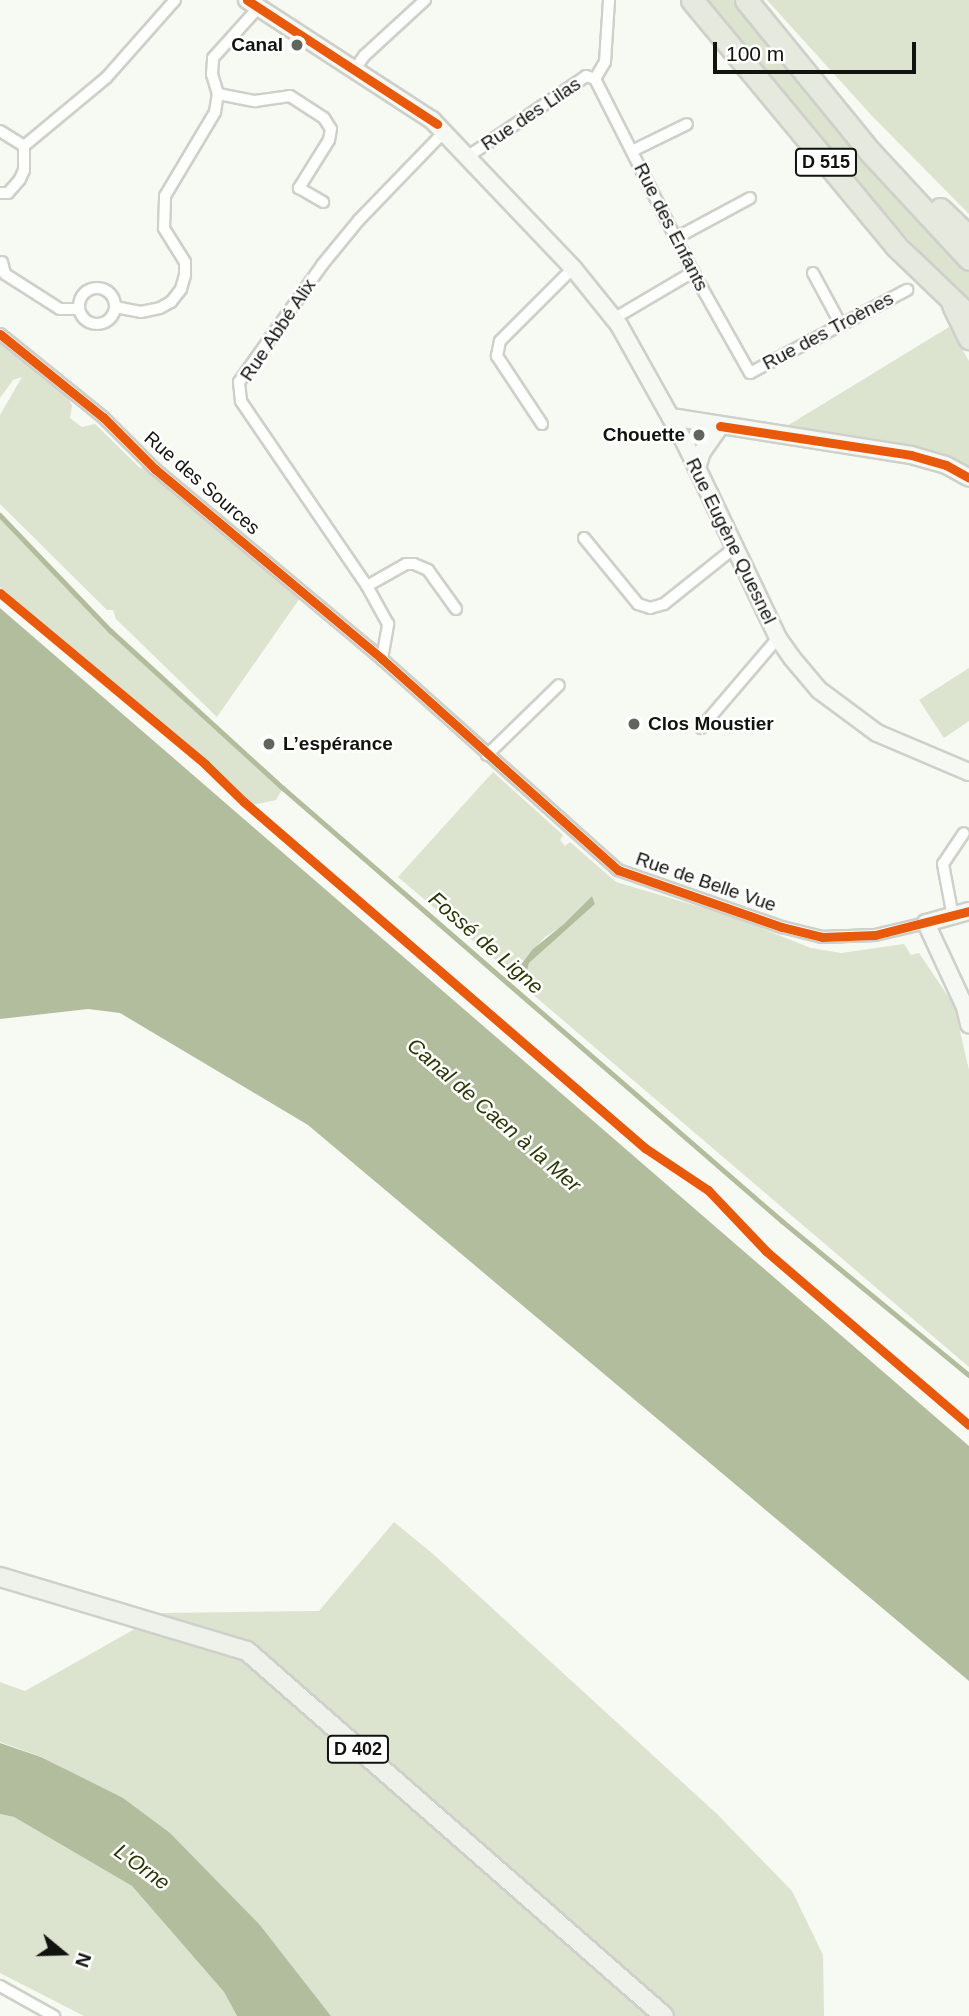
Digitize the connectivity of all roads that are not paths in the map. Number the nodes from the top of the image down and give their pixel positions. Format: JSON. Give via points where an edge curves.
{"nodes":[{"id":1,"x":175,"y":0,"type":"edge"},
{"id":2,"x":425,"y":0,"type":"edge"},
{"id":3,"x":610,"y":0,"type":"edge"},
{"id":4,"x":692,"y":0,"type":"edge"},
{"id":5,"x":746,"y":0,"type":"edge"},
{"id":6,"x":253,"y":4,"type":"edge"},
{"id":7,"x":355,"y":69,"type":"junction"},
{"id":8,"x":595,"y":79,"type":"junction"},
{"id":9,"x":218,"y":94,"type":"junction"},
{"id":10,"x":687,"y":124,"type":"dead end"},
{"id":11,"x":441,"y":128,"type":"junction"},
{"id":12,"x":0,"y":131,"type":"edge"},
{"id":13,"x":24,"y":146,"type":"junction"},
{"id":14,"x":632,"y":151,"type":"junction"},
{"id":15,"x":467,"y":157,"type":"junction"},
{"id":16,"x":901,"y":186,"type":"junction"},
{"id":17,"x":0,"y":193,"type":"edge"},
{"id":18,"x":750,"y":198,"type":"dead end"},
{"id":19,"x":323,"y":202,"type":"dead end"},
{"id":20,"x":969,"y":237,"type":"edge"},
{"id":21,"x":676,"y":238,"type":"junction"},
{"id":22,"x":969,"y":259,"type":"edge"},
{"id":23,"x":2,"y":262,"type":"dead end"},
{"id":24,"x":573,"y":268,"type":"junction"},
{"id":25,"x":693,"y":272,"type":"junction"},
{"id":26,"x":813,"y":273,"type":"dead end"},
{"id":27,"x":906,"y":290,"type":"dead end"},
{"id":28,"x":950,"y":300,"type":"junction"},
{"id":29,"x":115,"y":307,"type":"junction"},
{"id":30,"x":79,"y":309,"type":"junction"},
{"id":31,"x":969,"y":316,"type":"edge"},
{"id":32,"x":615,"y":318,"type":"junction"},
{"id":33,"x":841,"y":325,"type":"junction"},
{"id":34,"x":0,"y":334,"type":"edge"},
{"id":35,"x":969,"y":338,"type":"edge"},
{"id":36,"x":750,"y":373,"type":"joint"},
{"id":37,"x":671,"y":417,"type":"junction"},
{"id":38,"x":542,"y":424,"type":"dead end"},
{"id":39,"x":720,"y":426,"type":"junction"},
{"id":40,"x":697,"y":468,"type":"junction"},
{"id":41,"x":969,"y":478,"type":"edge"},
{"id":42,"x":584,"y":538,"type":"dead end"},
{"id":43,"x":733,"y":549,"type":"junction"},
{"id":44,"x":367,"y":586,"type":"junction"},
{"id":45,"x":456,"y":609,"type":"dead end"},
{"id":46,"x":778,"y":638,"type":"junction"},
{"id":47,"x":382,"y":659,"type":"junction"},
{"id":48,"x":559,"y":685,"type":"dead end"},
{"id":49,"x":701,"y":728,"type":"dead end"},
{"id":50,"x":487,"y":755,"type":"junction"},
{"id":51,"x":969,"y":772,"type":"edge"},
{"id":52,"x":964,"y":833,"type":"dead end"},
{"id":53,"x":961,"y":914,"type":"edge"},
{"id":54,"x":926,"y":923,"type":"junction"},
{"id":55,"x":969,"y":1025,"type":"edge"},
{"id":56,"x":0,"y":1577,"type":"edge"},
{"id":57,"x":0,"y":1986,"type":"edge"},
{"id":58,"x":54,"y":2016,"type":"edge"},
{"id":59,"x":664,"y":2016,"type":"edge"}],
"edges":[{"from":1,"to":13,"type":"street","via":[[106,78]]},
{"from":2,"to":7,"type":"street"},
{"from":3,"to":8,"type":"street","via":[[605,62]]},
{"from":4,"to":28,"type":"highway","number":"D 515","via":[[896,246]]},
{"from":5,"to":16,"type":"highway","number":"D 515"},
{"from":6,"to":7,"type":"street","name":"Rue Eugène Quesnel"},
{"from":6,"to":9,"type":"street","via":[[213,58]]},
{"from":7,"to":11,"type":"street","name":"Rue Eugène Quesnel"},
{"from":8,"to":14,"type":"street","name":"Rue des Enfants"},
{"from":8,"to":15,"type":"street","name":"Rue des Lilas","via":[[586,76]]},
{"from":9,"to":19,"type":"street","via":[[256,101],[290,96],[324,118],[331,129],[329,140],[299,187]]},
{"from":9,"to":29,"type":"street","via":[[215,113],[165,196],[163,228],[185,262],[181,289],[160,309],[141,312]]},
{"from":10,"to":14,"type":"street"},
{"from":11,"to":15,"type":"street","name":"Rue Eugène Quesnel"},
{"from":11,"to":44,"type":"street","name":"Rue Abbé Alix","via":[[322,265],[239,382],[241,401]]},
{"from":12,"to":13,"type":"street"},
{"from":13,"to":17,"type":"street","via":[[20,179],[8,193]]},
{"from":14,"to":21,"type":"street","name":"Rue des Enfants"},
{"from":15,"to":24,"type":"street","name":"Rue Eugène Quesnel"},
{"from":16,"to":20,"type":"highway","via":[[925,195]]},
{"from":16,"to":22,"type":"highway","number":"D 515"},
{"from":18,"to":21,"type":"street"},
{"from":21,"to":25,"type":"street","name":"Rue des Enfants"},
{"from":23,"to":30,"type":"street","via":[[5,274],[60,309]]},
{"from":24,"to":32,"type":"street","name":"Rue Eugène Quesnel"},
{"from":24,"to":38,"type":"street","via":[[500,341],[497,356]]},
{"from":25,"to":32,"type":"street"},
{"from":25,"to":36,"type":"street","name":"Rue des Enfants"},
{"from":26,"to":33,"type":"street"},
{"from":27,"to":33,"type":"street","name":"Rue des Troènes"},
{"from":28,"to":31,"type":"highway","number":"D 515"},
{"from":28,"to":35,"type":"highway"},
{"from":29,"to":30,"type":"street","via":[[111,318],[101,324],[84,320]]},
{"from":29,"to":30,"type":"street","via":[[112,295],[96,288],[85,293]]},
{"from":32,"to":37,"type":"street","name":"Rue Eugène Quesnel"},
{"from":33,"to":36,"type":"street","name":"Rue des Troènes"},
{"from":34,"to":47,"type":"street","name":"Rue des Sources","via":[[103,417],[155,469]]},
{"from":37,"to":39,"type":"street"},
{"from":37,"to":40,"type":"street","name":"Rue Eugène Quesnel"},
{"from":39,"to":40,"type":"street"},
{"from":39,"to":41,"type":"street","via":[[911,455],[946,465]]},
{"from":40,"to":43,"type":"street","name":"Rue Eugène Quesnel"},
{"from":42,"to":43,"type":"street","via":[[638,604],[650,608],[664,604]]},
{"from":43,"to":46,"type":"street","name":"Rue Eugène Quesnel"},
{"from":44,"to":45,"type":"street","via":[[414,564],[428,570]]},
{"from":44,"to":47,"type":"street","name":"Rue Abbé Alix","via":[[388,624]]},
{"from":46,"to":49,"type":"street"},
{"from":46,"to":51,"type":"street","name":"Rue Eugène Quesnel","via":[[818,690],[849,714],[877,733]]},
{"from":47,"to":50,"type":"street","name":"Rue de Belle Vue"},
{"from":48,"to":50,"type":"street"},
{"from":50,"to":54,"type":"street","name":"Rue de Belle Vue","via":[[618,870],[638,879],[822,937],[875,935]]},
{"from":52,"to":53,"type":"street","via":[[943,864]]},
{"from":53,"to":54,"type":"street","name":"Rue de Belle Vue"},
{"from":54,"to":55,"type":"street"},
{"from":56,"to":59,"type":"main road","number":"D 402","via":[[247,1651]]},
{"from":57,"to":58,"type":"street"}]}
